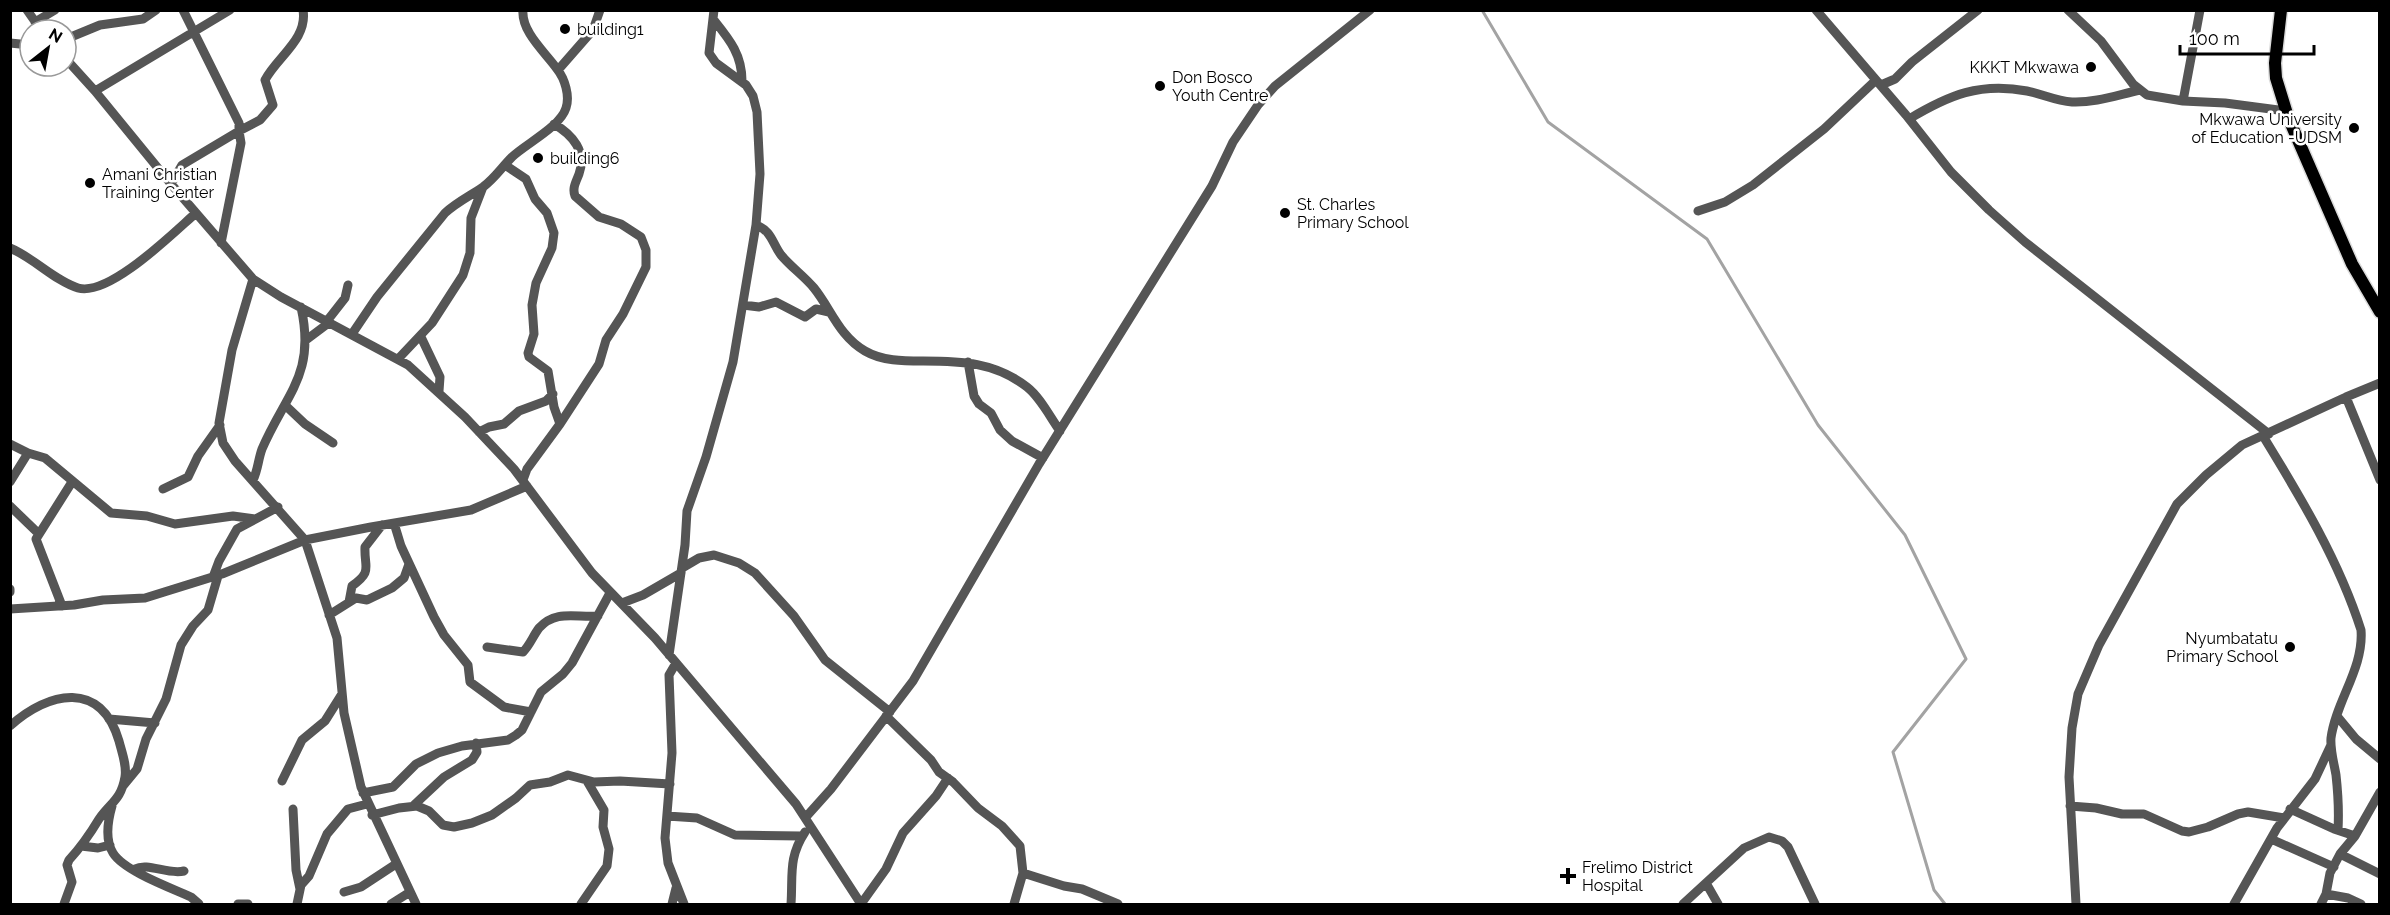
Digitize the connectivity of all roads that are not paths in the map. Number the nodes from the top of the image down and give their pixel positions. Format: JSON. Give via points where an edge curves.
{"nodes":[{"id":1,"x":156,"y":10,"type":"edge"},
{"id":2,"x":183,"y":10,"type":"edge"},
{"id":3,"x":230,"y":10,"type":"edge"},
{"id":4,"x":303,"y":10,"type":"edge"},
{"id":5,"x":523,"y":10,"type":"edge"},
{"id":6,"x":600,"y":10,"type":"edge"},
{"id":7,"x":1370,"y":10,"type":"edge"},
{"id":8,"x":1816,"y":10,"type":"edge"},
{"id":9,"x":1978,"y":10,"type":"edge"},
{"id":10,"x":2200,"y":10,"type":"edge"},
{"id":11,"x":2282,"y":10,"type":"edge"},
{"id":12,"x":2072,"y":12,"type":"edge"},
{"id":13,"x":713,"y":15,"type":"edge"},
{"id":14,"x":193,"y":33,"type":"junction"},
{"id":15,"x":78,"y":34,"type":"edge"},
{"id":16,"x":558,"y":70,"type":"junction"},
{"id":17,"x":78,"y":72,"type":"edge"},
{"id":18,"x":742,"y":81,"type":"junction"},
{"id":19,"x":1878,"y":82,"type":"junction"},
{"id":20,"x":2140,"y":90,"type":"junction"},
{"id":21,"x":95,"y":91,"type":"junction"},
{"id":22,"x":2183,"y":101,"type":"junction"},
{"id":23,"x":2286,"y":111,"type":"junction"},
{"id":24,"x":1909,"y":118,"type":"junction"},
{"id":25,"x":554,"y":124,"type":"junction"},
{"id":26,"x":239,"y":131,"type":"junction"},
{"id":27,"x":505,"y":165,"type":"junction"},
{"id":28,"x":171,"y":184,"type":"junction"},
{"id":29,"x":483,"y":187,"type":"junction"},
{"id":30,"x":1698,"y":211,"type":"dead end"},
{"id":31,"x":196,"y":213,"type":"junction"},
{"id":32,"x":756,"y":225,"type":"junction"},
{"id":33,"x":221,"y":243,"type":"junction"},
{"id":34,"x":10,"y":249,"type":"edge"},
{"id":35,"x":253,"y":279,"type":"junction"},
{"id":36,"x":348,"y":285,"type":"dead end"},
{"id":37,"x":742,"y":305,"type":"junction"},
{"id":38,"x":301,"y":307,"type":"junction"},
{"id":39,"x":829,"y":312,"type":"junction"},
{"id":40,"x":2379,"y":312,"type":"edge"},
{"id":41,"x":329,"y":322,"type":"junction"},
{"id":42,"x":352,"y":334,"type":"junction"},
{"id":43,"x":421,"y":337,"type":"junction"},
{"id":44,"x":306,"y":340,"type":"junction"},
{"id":45,"x":398,"y":359,"type":"junction"},
{"id":46,"x":968,"y":362,"type":"junction"},
{"id":47,"x":2379,"y":383,"type":"edge"},
{"id":48,"x":439,"y":391,"type":"junction"},
{"id":49,"x":553,"y":394,"type":"junction"},
{"id":50,"x":2346,"y":397,"type":"junction"},
{"id":51,"x":286,"y":406,"type":"junction"},
{"id":52,"x":560,"y":424,"type":"junction"},
{"id":53,"x":220,"y":425,"type":"junction"},
{"id":54,"x":1060,"y":431,"type":"junction"},
{"id":55,"x":479,"y":432,"type":"junction"},
{"id":56,"x":2266,"y":435,"type":"junction"},
{"id":57,"x":333,"y":443,"type":"dead end"},
{"id":58,"x":10,"y":444,"type":"edge"},
{"id":59,"x":28,"y":453,"type":"junction"},
{"id":60,"x":1043,"y":458,"type":"junction"},
{"id":61,"x":253,"y":480,"type":"junction"},
{"id":62,"x":2379,"y":480,"type":"edge"},
{"id":63,"x":10,"y":482,"type":"edge"},
{"id":64,"x":72,"y":482,"type":"junction"},
{"id":65,"x":525,"y":483,"type":"junction"},
{"id":66,"x":163,"y":489,"type":"dead end"},
{"id":67,"x":10,"y":506,"type":"edge"},
{"id":68,"x":278,"y":507,"type":"junction"},
{"id":69,"x":255,"y":519,"type":"junction"},
{"id":70,"x":394,"y":523,"type":"junction"},
{"id":71,"x":382,"y":525,"type":"junction"},
{"id":72,"x":39,"y":534,"type":"junction"},
{"id":73,"x":305,"y":540,"type":"junction"},
{"id":74,"x":410,"y":564,"type":"junction"},
{"id":75,"x":682,"y":571,"type":"junction"},
{"id":76,"x":216,"y":577,"type":"junction"},
{"id":77,"x":610,"y":592,"type":"junction"},
{"id":78,"x":349,"y":602,"type":"junction"},
{"id":79,"x":621,"y":603,"type":"junction"},
{"id":80,"x":62,"y":606,"type":"junction"},
{"id":81,"x":10,"y":609,"type":"edge"},
{"id":82,"x":329,"y":615,"type":"junction"},
{"id":83,"x":598,"y":616,"type":"junction"},
{"id":84,"x":487,"y":646,"type":"dead end"},
{"id":85,"x":669,"y":655,"type":"junction"},
{"id":86,"x":676,"y":663,"type":"junction"},
{"id":87,"x":342,"y":694,"type":"junction"},
{"id":88,"x":531,"y":712,"type":"junction"},
{"id":89,"x":888,"y":714,"type":"junction"},
{"id":90,"x":2337,"y":716,"type":"junction"},
{"id":91,"x":109,"y":719,"type":"junction"},
{"id":92,"x":155,"y":723,"type":"junction"},
{"id":93,"x":10,"y":726,"type":"edge"},
{"id":94,"x":476,"y":743,"type":"junction"},
{"id":95,"x":2331,"y":745,"type":"junction"},
{"id":96,"x":2379,"y":759,"type":"edge"},
{"id":97,"x":948,"y":778,"type":"junction"},
{"id":98,"x":282,"y":781,"type":"dead end"},
{"id":99,"x":587,"y":781,"type":"junction"},
{"id":100,"x":670,"y":784,"type":"junction"},
{"id":101,"x":122,"y":787,"type":"junction"},
{"id":102,"x":2379,"y":792,"type":"edge"},
{"id":103,"x":363,"y":794,"type":"junction"},
{"id":104,"x":2377,"y":803,"type":"edge"},
{"id":105,"x":367,"y":804,"type":"junction"},
{"id":106,"x":111,"y":806,"type":"junction"},
{"id":107,"x":413,"y":806,"type":"junction"},
{"id":108,"x":2070,"y":806,"type":"junction"},
{"id":109,"x":293,"y":809,"type":"dead end"},
{"id":110,"x":2290,"y":810,"type":"junction"},
{"id":111,"x":372,"y":815,"type":"junction"},
{"id":112,"x":667,"y":816,"type":"junction"},
{"id":113,"x":2284,"y":819,"type":"junction"},
{"id":114,"x":807,"y":821,"type":"junction"},
{"id":115,"x":2338,"y":831,"type":"junction"},
{"id":116,"x":802,"y":836,"type":"junction"},
{"id":117,"x":2355,"y":836,"type":"junction"},
{"id":118,"x":2271,"y":839,"type":"junction"},
{"id":119,"x":110,"y":845,"type":"junction"},
{"id":120,"x":81,"y":846,"type":"junction"},
{"id":121,"x":2340,"y":854,"type":"junction"},
{"id":122,"x":396,"y":864,"type":"junction"},
{"id":123,"x":2334,"y":867,"type":"junction"},
{"id":124,"x":135,"y":869,"type":"junction"},
{"id":125,"x":184,"y":871,"type":"dead end"},
{"id":126,"x":1023,"y":873,"type":"junction"},
{"id":127,"x":2379,"y":874,"type":"edge"},
{"id":128,"x":1706,"y":883,"type":"junction"},
{"id":129,"x":676,"y":886,"type":"junction"},
{"id":130,"x":300,"y":889,"type":"junction"},
{"id":131,"x":344,"y":892,"type":"dead end"},
{"id":132,"x":410,"y":892,"type":"junction"},
{"id":133,"x":2326,"y":894,"type":"junction"},
{"id":134,"x":64,"y":904,"type":"edge"},
{"id":135,"x":199,"y":904,"type":"edge"},
{"id":136,"x":238,"y":904,"type":"edge"},
{"id":137,"x":248,"y":904,"type":"edge"},
{"id":138,"x":297,"y":904,"type":"edge"},
{"id":139,"x":391,"y":904,"type":"edge"},
{"id":140,"x":416,"y":904,"type":"edge"},
{"id":141,"x":581,"y":904,"type":"edge"},
{"id":142,"x":672,"y":904,"type":"edge"},
{"id":143,"x":684,"y":904,"type":"edge"},
{"id":144,"x":791,"y":904,"type":"edge"},
{"id":145,"x":861,"y":904,"type":"edge"},
{"id":146,"x":1014,"y":904,"type":"edge"},
{"id":147,"x":1118,"y":904,"type":"edge"},
{"id":148,"x":1683,"y":904,"type":"edge"},
{"id":149,"x":1718,"y":904,"type":"edge"},
{"id":150,"x":1815,"y":904,"type":"edge"},
{"id":151,"x":2076,"y":904,"type":"edge"},
{"id":152,"x":2235,"y":904,"type":"edge"},
{"id":153,"x":2321,"y":904,"type":"edge"},
{"id":154,"x":2361,"y":904,"type":"edge"}],
"edges":[{"from":1,"to":15,"type":"street","via":[[143,19],[100,25]]},
{"from":2,"to":14,"type":"street"},
{"from":3,"to":14,"type":"street"},
{"from":4,"to":26,"type":"street","via":[[304,23],[290,49],[265,80],[273,105],[260,120]]},
{"from":5,"to":16,"type":"street","via":[[530,33]]},
{"from":6,"to":16,"type":"street","via":[[593,30]]},
{"from":7,"to":54,"type":"street","via":[[1275,86],[1258,105]]},
{"from":8,"to":19,"type":"street"},
{"from":9,"to":19,"type":"street","via":[[1895,79]]},
{"from":10,"to":22,"type":"street"},
{"from":11,"to":23,"type":"main road","via":[[2274,63]]},
{"from":12,"to":20,"type":"street"},
{"from":13,"to":18,"type":"street","via":[[739,55]]},
{"from":13,"to":18,"type":"street","via":[[709,53],[716,63]]},
{"from":14,"to":21,"type":"street"},
{"from":14,"to":26,"type":"street","via":[[239,123]]},
{"from":16,"to":25,"type":"street","via":[[568,101]]},
{"from":17,"to":21,"type":"street"},
{"from":18,"to":32,"type":"street","via":[[753,96],[757,112],[760,174]]},
{"from":19,"to":24,"type":"street"},
{"from":19,"to":30,"type":"street","via":[[1753,185],[1725,202]]},
{"from":20,"to":22,"type":"street","via":[[2155,98]]},
{"from":20,"to":24,"type":"street","via":[[2080,102],[2008,88],[1988,88],[1946,98]]},
{"from":21,"to":28,"type":"street"},
{"from":22,"to":23,"type":"street"},
{"from":23,"to":40,"type":"main road","via":[[2352,264]]},
{"from":24,"to":56,"type":"street","via":[[1951,172],[2004,224]]},
{"from":25,"to":27,"type":"street"},
{"from":25,"to":52,"type":"street","via":[[573,139],[581,155],[575,196],[599,217],[636,233],[644,243],[647,258],[623,314],[606,340],[599,364]]},
{"from":26,"to":28,"type":"street","via":[[183,165]]},
{"from":26,"to":33,"type":"street","via":[[241,143]]},
{"from":27,"to":29,"type":"street"},
{"from":27,"to":49,"type":"street","via":[[526,179],[553,230],[554,243],[532,302],[534,334],[528,355],[548,371]]},
{"from":28,"to":31,"type":"street"},
{"from":29,"to":42,"type":"street","via":[[445,213]]},
{"from":29,"to":43,"type":"street","via":[[471,218],[470,252],[463,275]]},
{"from":31,"to":33,"type":"street"},
{"from":31,"to":34,"type":"street","via":[[129,271],[86,289],[70,284]]},
{"from":32,"to":37,"type":"street"},
{"from":32,"to":39,"type":"street","via":[[770,234],[778,251],[812,285]]},
{"from":33,"to":35,"type":"street"},
{"from":35,"to":38,"type":"street"},
{"from":35,"to":53,"type":"street","via":[[232,351]]},
{"from":36,"to":41,"type":"street","via":[[345,298]]},
{"from":37,"to":39,"type":"street","via":[[759,307],[776,302],[804,317],[816,309]]},
{"from":37,"to":75,"type":"street","via":[[727,386],[688,505]]},
{"from":38,"to":41,"type":"street"},
{"from":38,"to":44,"type":"street"},
{"from":39,"to":46,"type":"street","via":[[838,327],[866,352],[895,360]]},
{"from":41,"to":42,"type":"street"},
{"from":41,"to":44,"type":"street"},
{"from":42,"to":45,"type":"street"},
{"from":43,"to":45,"type":"street"},
{"from":43,"to":48,"type":"street","via":[[440,377]]},
{"from":44,"to":51,"type":"street","via":[[305,358]]},
{"from":45,"to":48,"type":"street"},
{"from":46,"to":54,"type":"street","via":[[1004,374],[1028,388]]},
{"from":46,"to":60,"type":"street","via":[[979,404],[1012,441]]},
{"from":47,"to":50,"type":"street"},
{"from":48,"to":55,"type":"street"},
{"from":49,"to":52,"type":"street"},
{"from":49,"to":55,"type":"street","via":[[546,401],[519,411],[504,424]]},
{"from":50,"to":56,"type":"street"},
{"from":50,"to":62,"type":"street"},
{"from":51,"to":57,"type":"street"},
{"from":51,"to":61,"type":"street","via":[[262,451]]},
{"from":52,"to":65,"type":"street","via":[[536,456]]},
{"from":53,"to":61,"type":"street","via":[[226,449]]},
{"from":53,"to":66,"type":"street","via":[[188,477]]},
{"from":54,"to":60,"type":"street"},
{"from":55,"to":65,"type":"street"},
{"from":56,"to":90,"type":"street","via":[[2333,563],[2361,630],[2356,663]]},
{"from":56,"to":108,"type":"street","via":[[2242,445],[2177,504],[2099,645],[2078,694],[2072,728]]},
{"from":58,"to":59,"type":"street"},
{"from":59,"to":63,"type":"street"},
{"from":59,"to":64,"type":"street","via":[[45,458]]},
{"from":60,"to":89,"type":"street","via":[[932,650]]},
{"from":61,"to":68,"type":"street"},
{"from":64,"to":69,"type":"street","via":[[107,512],[121,515],[147,516],[175,524],[233,516]]},
{"from":64,"to":72,"type":"street"},
{"from":65,"to":70,"type":"street","via":[[471,510]]},
{"from":65,"to":77,"type":"street"},
{"from":67,"to":72,"type":"street"},
{"from":68,"to":69,"type":"street"},
{"from":68,"to":73,"type":"street"},
{"from":69,"to":76,"type":"street","via":[[237,529],[219,561]]},
{"from":70,"to":71,"type":"street"},
{"from":70,"to":74,"type":"street"},
{"from":71,"to":73,"type":"street"},
{"from":71,"to":78,"type":"street","via":[[365,547],[368,566],[360,582],[352,586]]},
{"from":72,"to":80,"type":"street","via":[[37,546]]},
{"from":73,"to":76,"type":"street"},
{"from":73,"to":82,"type":"street"},
{"from":74,"to":78,"type":"street","via":[[404,578],[392,588],[367,600],[359,597]]},
{"from":74,"to":88,"type":"street","via":[[444,635],[468,665],[473,686],[504,707]]},
{"from":75,"to":79,"type":"street","via":[[643,595]]},
{"from":75,"to":85,"type":"street"},
{"from":75,"to":89,"type":"street","via":[[708,555],[746,567],[774,592],[825,660]]},
{"from":76,"to":80,"type":"street","via":[[145,598]]},
{"from":76,"to":92,"type":"street","via":[[208,610],[181,645]]},
{"from":77,"to":79,"type":"street"},
{"from":77,"to":83,"type":"street"},
{"from":78,"to":82,"type":"street"},
{"from":79,"to":85,"type":"street"},
{"from":80,"to":81,"type":"street"},
{"from":82,"to":87,"type":"street","via":[[337,638]]},
{"from":83,"to":84,"type":"street","via":[[569,614],[551,620],[538,630],[523,652]]},
{"from":83,"to":88,"type":"street","via":[[572,663],[541,692]]},
{"from":85,"to":86,"type":"street"},
{"from":86,"to":100,"type":"street","via":[[669,675]]},
{"from":86,"to":114,"type":"street"},
{"from":87,"to":98,"type":"street","via":[[325,721],[302,740]]},
{"from":87,"to":103,"type":"street"},
{"from":88,"to":94,"type":"street","via":[[522,730],[508,740]]},
{"from":89,"to":97,"type":"street"},
{"from":89,"to":114,"type":"street"},
{"from":90,"to":95,"type":"street"},
{"from":90,"to":96,"type":"street"},
{"from":91,"to":92,"type":"street"},
{"from":91,"to":93,"type":"street","via":[[100,708],[83,699],[60,697],[38,705]]},
{"from":91,"to":101,"type":"street","via":[[125,764]]},
{"from":92,"to":101,"type":"street","via":[[137,769]]},
{"from":94,"to":103,"type":"street","via":[[438,753],[416,764],[393,787]]},
{"from":94,"to":107,"type":"street","via":[[477,752],[472,760],[444,777]]},
{"from":95,"to":110,"type":"street","via":[[2315,779]]},
{"from":95,"to":115,"type":"street","via":[[2339,805]]},
{"from":97,"to":126,"type":"street","via":[[1020,846]]},
{"from":97,"to":145,"type":"street","via":[[903,834],[886,869]]},
{"from":99,"to":100,"type":"street"},
{"from":99,"to":107,"type":"street","via":[[568,775],[530,785],[492,815],[454,827]]},
{"from":99,"to":141,"type":"street","via":[[604,810],[603,827],[609,849],[606,867]]},
{"from":100,"to":112,"type":"street"},
{"from":101,"to":106,"type":"street"},
{"from":102,"to":104,"type":"street"},
{"from":103,"to":105,"type":"street"},
{"from":104,"to":117,"type":"street"},
{"from":105,"to":111,"type":"street"},
{"from":105,"to":130,"type":"street","via":[[348,809],[330,830]]},
{"from":106,"to":119,"type":"street"},
{"from":106,"to":120,"type":"street"},
{"from":107,"to":111,"type":"street"},
{"from":108,"to":113,"type":"street","via":[[2144,814],[2189,832],[2248,812]]},
{"from":108,"to":151,"type":"street"},
{"from":109,"to":130,"type":"street"},
{"from":110,"to":113,"type":"street"},
{"from":110,"to":115,"type":"street"},
{"from":111,"to":122,"type":"street"},
{"from":112,"to":116,"type":"street","via":[[697,818],[735,834]]},
{"from":112,"to":129,"type":"street","via":[[666,852]]},
{"from":113,"to":118,"type":"street"},
{"from":114,"to":116,"type":"street"},
{"from":114,"to":145,"type":"street"},
{"from":115,"to":117,"type":"street"},
{"from":116,"to":144,"type":"street","via":[[792,858]]},
{"from":117,"to":121,"type":"street"},
{"from":118,"to":123,"type":"street"},
{"from":118,"to":152,"type":"street"},
{"from":119,"to":120,"type":"street"},
{"from":119,"to":124,"type":"street","via":[[116,856]]},
{"from":120,"to":134,"type":"street","via":[[68,865],[72,882]]},
{"from":121,"to":123,"type":"street"},
{"from":121,"to":127,"type":"street"},
{"from":122,"to":131,"type":"street","via":[[361,887]]},
{"from":122,"to":132,"type":"street"},
{"from":123,"to":133,"type":"street"},
{"from":124,"to":125,"type":"street","via":[[144,866]]},
{"from":124,"to":135,"type":"street"},
{"from":126,"to":146,"type":"street"},
{"from":126,"to":147,"type":"street","via":[[1082,889]]},
{"from":128,"to":148,"type":"street"},
{"from":128,"to":149,"type":"street"},
{"from":128,"to":150,"type":"street","via":[[1744,848],[1769,837],[1788,847]]},
{"from":129,"to":142,"type":"street"},
{"from":129,"to":143,"type":"street"},
{"from":130,"to":138,"type":"street"},
{"from":132,"to":139,"type":"street"},
{"from":132,"to":140,"type":"street"},
{"from":133,"to":153,"type":"street"},
{"from":133,"to":154,"type":"street"},
{"from":136,"to":137,"type":"street"}]}
